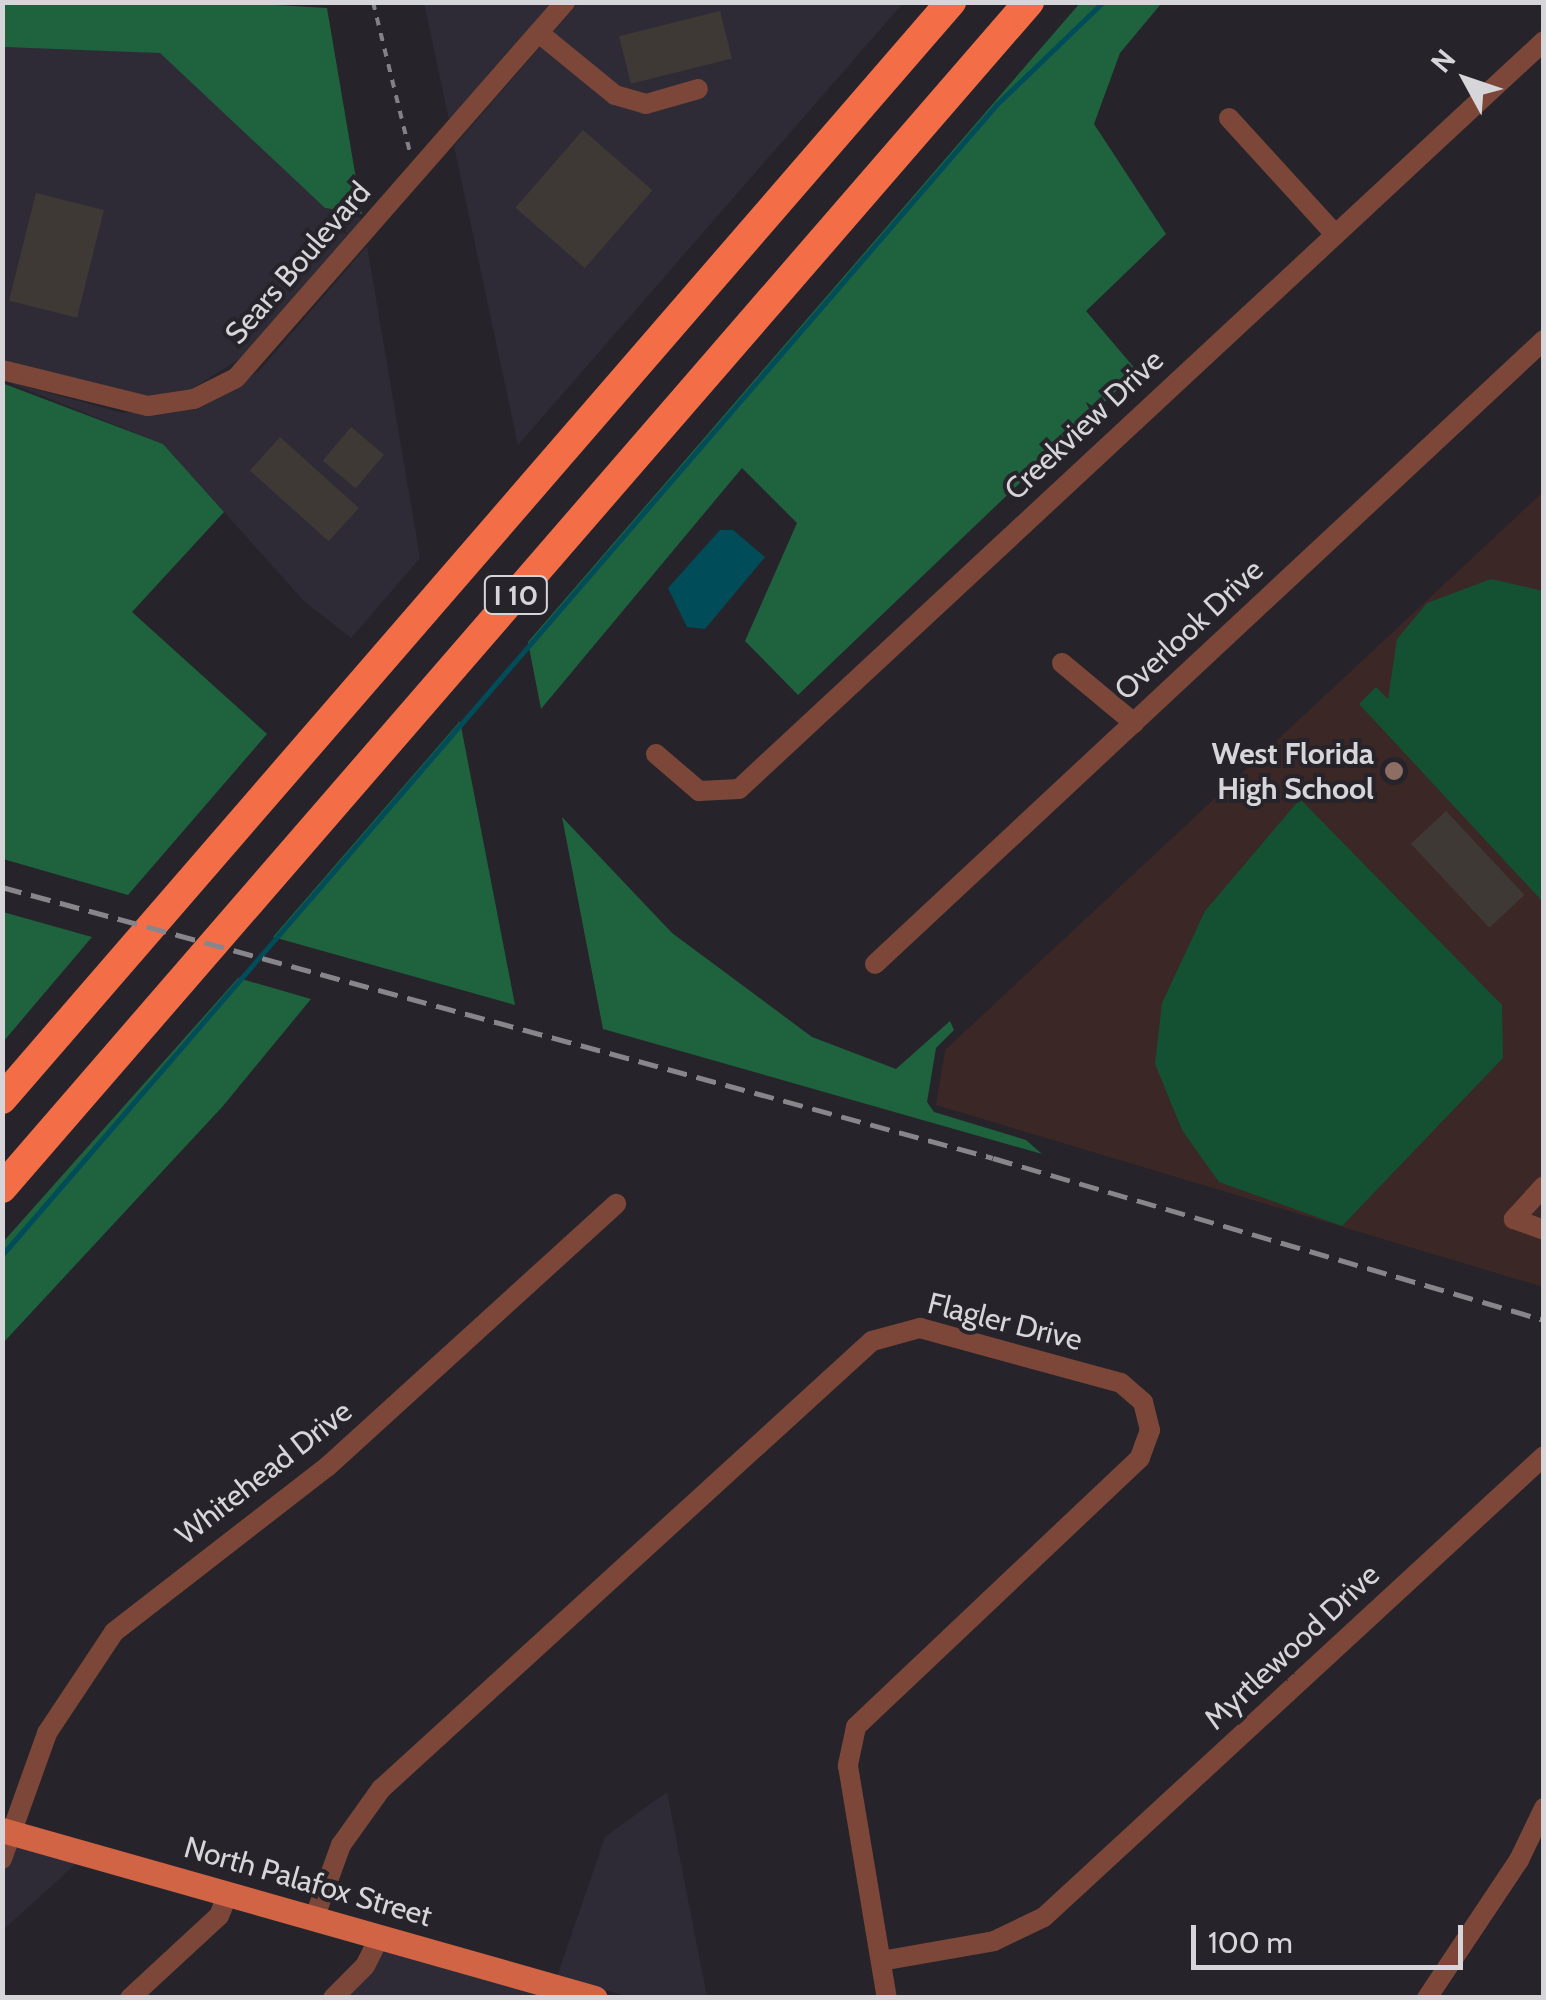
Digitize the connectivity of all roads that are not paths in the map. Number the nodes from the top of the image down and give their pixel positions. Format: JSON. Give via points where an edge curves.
{"nodes":[{"id":1,"x":565,"y":2,"type":"edge"},
{"id":2,"x":951,"y":2,"type":"edge"},
{"id":3,"x":1028,"y":2,"type":"edge"},
{"id":4,"x":539,"y":33,"type":"junction"},
{"id":5,"x":1544,"y":41,"type":"edge"},
{"id":6,"x":698,"y":89,"type":"dead end"},
{"id":7,"x":1229,"y":118,"type":"dead end"},
{"id":8,"x":1334,"y":233,"type":"junction"},
{"id":9,"x":1544,"y":340,"type":"edge"},
{"id":10,"x":2,"y":370,"type":"edge"},
{"id":11,"x":1062,"y":663,"type":"dead end"},
{"id":12,"x":1134,"y":723,"type":"junction"},
{"id":13,"x":656,"y":754,"type":"dead end"},
{"id":14,"x":875,"y":964,"type":"dead end"},
{"id":15,"x":2,"y":1099,"type":"edge"},
{"id":16,"x":1544,"y":1186,"type":"edge"},
{"id":17,"x":2,"y":1188,"type":"edge"},
{"id":18,"x":616,"y":1204,"type":"dead end"},
{"id":19,"x":1544,"y":1230,"type":"edge"},
{"id":20,"x":1544,"y":1456,"type":"edge"},
{"id":21,"x":1544,"y":1808,"type":"edge"},
{"id":22,"x":9,"y":1832,"type":"edge"},
{"id":23,"x":2,"y":1858,"type":"edge"},
{"id":24,"x":228,"y":1894,"type":"junction"},
{"id":25,"x":314,"y":1918,"type":"junction"},
{"id":26,"x":380,"y":1937,"type":"junction"},
{"id":27,"x":882,"y":1961,"type":"junction"},
{"id":28,"x":130,"y":1998,"type":"edge"},
{"id":29,"x":332,"y":1998,"type":"edge"},
{"id":30,"x":595,"y":1998,"type":"edge"},
{"id":31,"x":886,"y":1998,"type":"edge"},
{"id":32,"x":1427,"y":1998,"type":"edge"}],
"edges":[{"from":1,"to":4,"type":"street","name":"Sears Boulevard"},
{"from":2,"to":15,"type":"highway","number":"I 10"},
{"from":3,"to":17,"type":"highway","number":"I 10"},
{"from":4,"to":6,"type":"street","via":[[615,95],[646,104]]},
{"from":4,"to":10,"type":"street","name":"Sears Boulevard","via":[[252,364],[217,390],[148,406]]},
{"from":5,"to":8,"type":"street","name":"Creekview Drive"},
{"from":7,"to":8,"type":"street"},
{"from":8,"to":13,"type":"street","name":"Creekview Drive","via":[[739,789],[699,791]]},
{"from":9,"to":12,"type":"street","name":"Overlook Drive"},
{"from":11,"to":12,"type":"street"},
{"from":12,"to":14,"type":"street","name":"Overlook Drive"},
{"from":16,"to":19,"type":"street","via":[[1514,1219]]},
{"from":18,"to":22,"type":"street","name":"Whitehead Drive","via":[[326,1467],[114,1632],[48,1733]]},
{"from":20,"to":27,"type":"street","name":"Myrtlewood Drive","via":[[1082,1884],[1007,1936]]},
{"from":21,"to":32,"type":"street","via":[[1519,1860]]},
{"from":22,"to":23,"type":"street","name":"Whitehead Drive"},
{"from":22,"to":24,"type":"main road","name":"North Palafox Street"},
{"from":24,"to":25,"type":"main road","name":"North Palafox Street"},
{"from":24,"to":28,"type":"street","via":[[219,1916]]},
{"from":25,"to":26,"type":"main road","name":"North Palafox Street"},
{"from":25,"to":27,"type":"street","name":"Flagler Drive","via":[[340,1845],[381,1789],[872,1341],[920,1328],[1122,1383],[1143,1402],[1150,1430],[1140,1458],[856,1727],[848,1766]]},
{"from":26,"to":29,"type":"street","via":[[365,1966]]},
{"from":26,"to":30,"type":"main road","name":"North Palafox Street"},
{"from":27,"to":31,"type":"street","name":"Flagler Drive"}]}
